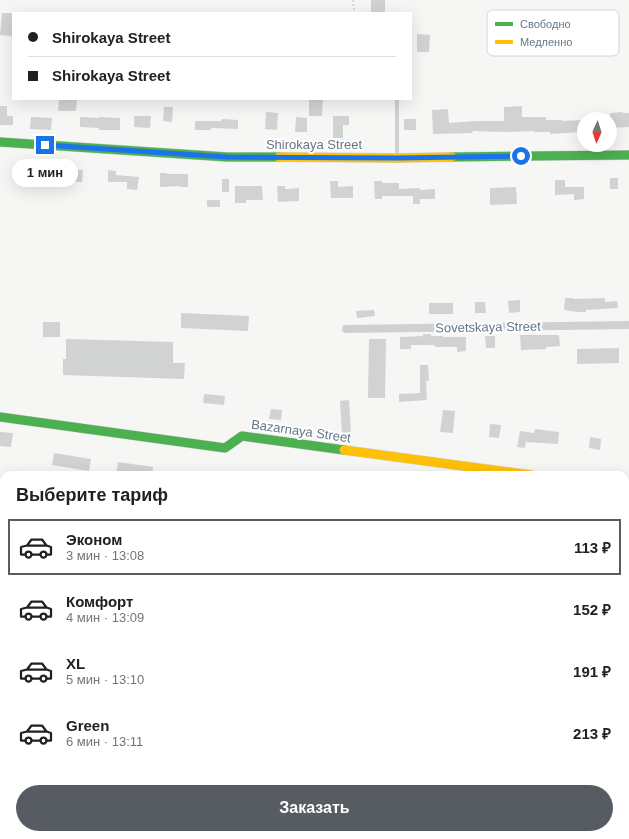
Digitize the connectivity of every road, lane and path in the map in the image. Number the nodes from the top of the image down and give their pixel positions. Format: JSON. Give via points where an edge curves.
{"nodes":[{"id":1,"x":353,"y":0,"type":"edge"},
{"id":2,"x":354,"y":12,"type":"edge"},
{"id":3,"x":397,"y":100,"type":"edge"},
{"id":4,"x":0,"y":142,"type":"edge"},
{"id":5,"x":629,"y":155,"type":"edge"},
{"id":6,"x":397,"y":158,"type":"junction"},
{"id":7,"x":629,"y":325,"type":"edge"},
{"id":8,"x":346,"y":329,"type":"dead end"},
{"id":9,"x":0,"y":417,"type":"edge"},
{"id":10,"x":501,"y":471,"type":"edge"}],
"edges":[{"from":1,"to":2,"type":"path"},
{"from":3,"to":6,"type":"lane"},
{"from":4,"to":6,"type":"street","name":"Shirokaya Street","via":[[227,157]]},
{"from":5,"to":6,"type":"street","name":"Shirokaya Street"},
{"from":7,"to":8,"type":"street","name":"Sovetskaya Street"},
{"from":9,"to":10,"type":"street","name":"Bazarnaya Street","via":[[225,448],[242,436]]}]}
